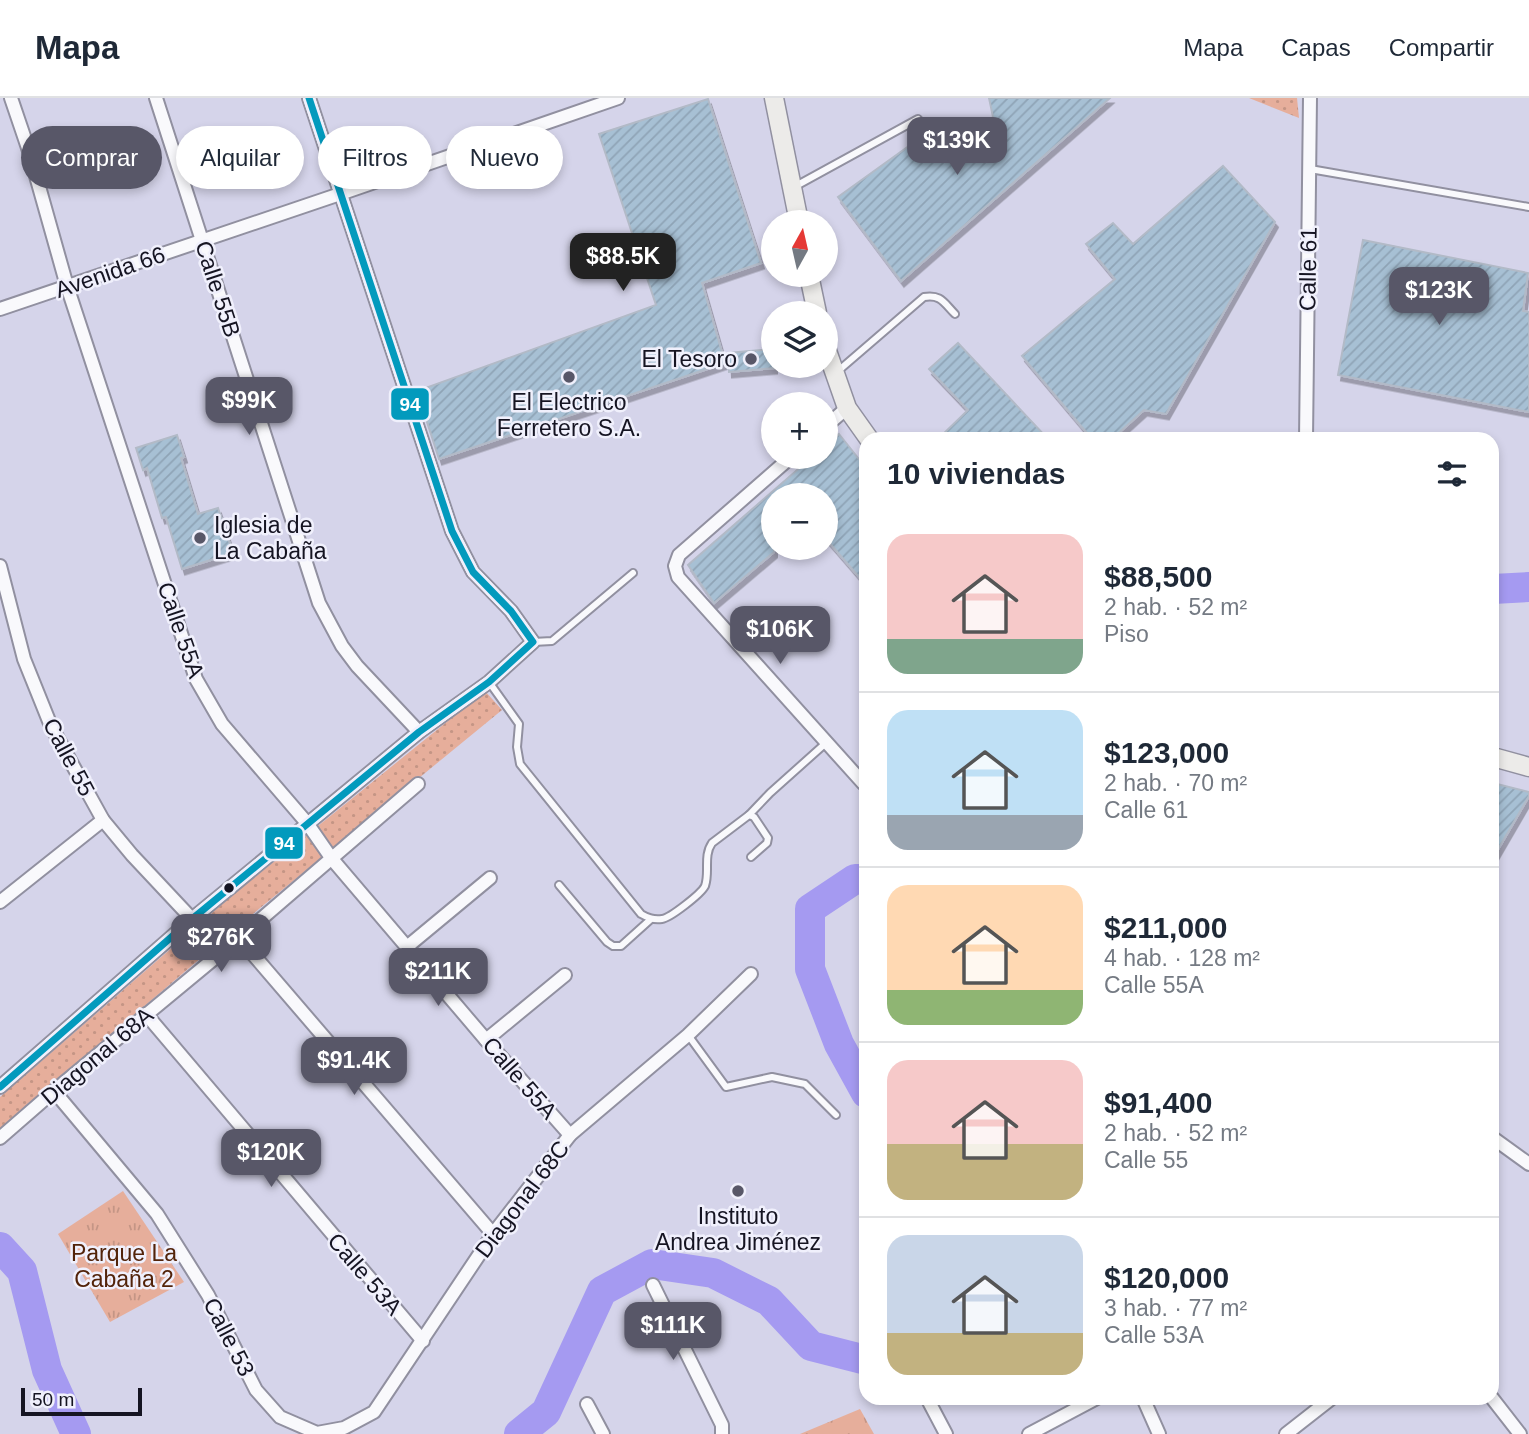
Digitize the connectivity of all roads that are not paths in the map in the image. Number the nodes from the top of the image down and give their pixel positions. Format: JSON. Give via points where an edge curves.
{"nodes":[{"id":1,"x":11,"y":98,"type":"edge"},
{"id":2,"x":156,"y":98,"type":"edge"},
{"id":3,"x":309,"y":98,"type":"edge"},
{"id":4,"x":618,"y":98,"type":"edge"},
{"id":5,"x":775,"y":98,"type":"edge"},
{"id":6,"x":1310,"y":98,"type":"edge"},
{"id":7,"x":918,"y":119,"type":"dead end"},
{"id":8,"x":1310,"y":169,"type":"junction"},
{"id":9,"x":793,"y":188,"type":"junction"},
{"id":10,"x":340,"y":194,"type":"junction"},
{"id":11,"x":1529,"y":207,"type":"edge"},
{"id":12,"x":797,"y":210,"type":"edge"},
{"id":13,"x":203,"y":241,"type":"junction"},
{"id":14,"x":67,"y":286,"type":"junction"},
{"id":15,"x":0,"y":309,"type":"edge"},
{"id":16,"x":955,"y":314,"type":"dead end"},
{"id":17,"x":838,"y":370,"type":"edge"},
{"id":18,"x":837,"y":378,"type":"edge"},
{"id":19,"x":847,"y":408,"type":"junction"},
{"id":20,"x":838,"y":416,"type":"edge"},
{"id":21,"x":864,"y":432,"type":"edge"},
{"id":22,"x":1306,"y":432,"type":"edge"},
{"id":23,"x":777,"y":469,"type":"edge"},
{"id":24,"x":0,"y":566,"type":"edge"},
{"id":25,"x":633,"y":573,"type":"dead end"},
{"id":26,"x":533,"y":642,"type":"junction"},
{"id":27,"x":489,"y":682,"type":"junction"},
{"id":28,"x":419,"y":732,"type":"junction"},
{"id":29,"x":827,"y":742,"type":"junction"},
{"id":30,"x":1499,"y":759,"type":"edge"},
{"id":31,"x":1529,"y":767,"type":"edge"},
{"id":32,"x":859,"y":778,"type":"edge"},
{"id":33,"x":418,"y":784,"type":"dead end"},
{"id":34,"x":749,"y":815,"type":"junction"},
{"id":35,"x":103,"y":820,"type":"junction"},
{"id":36,"x":307,"y":822,"type":"junction"},
{"id":37,"x":751,"y":857,"type":"dead end"},
{"id":38,"x":332,"y":859,"type":"junction"},
{"id":39,"x":490,"y":878,"type":"dead end"},
{"id":40,"x":559,"y":885,"type":"dead end"},
{"id":41,"x":0,"y":902,"type":"edge"},
{"id":42,"x":191,"y":919,"type":"junction"},
{"id":43,"x":651,"y":919,"type":"junction"},
{"id":44,"x":239,"y":938,"type":"junction"},
{"id":45,"x":408,"y":946,"type":"junction"},
{"id":46,"x":751,"y":974,"type":"dead end"},
{"id":47,"x":565,"y":975,"type":"dead end"},
{"id":48,"x":146,"y":1014,"type":"junction"},
{"id":49,"x":688,"y":1035,"type":"junction"},
{"id":50,"x":486,"y":1040,"type":"junction"},
{"id":51,"x":0,"y":1087,"type":"edge"},
{"id":52,"x":54,"y":1091,"type":"junction"},
{"id":53,"x":836,"y":1115,"type":"dead end"},
{"id":54,"x":570,"y":1135,"type":"junction"},
{"id":55,"x":0,"y":1138,"type":"edge"},
{"id":56,"x":1499,"y":1142,"type":"edge"},
{"id":57,"x":1529,"y":1164,"type":"edge"},
{"id":58,"x":493,"y":1234,"type":"junction"},
{"id":59,"x":653,"y":1285,"type":"dead end"},
{"id":60,"x":423,"y":1341,"type":"junction"},
{"id":61,"x":587,"y":1404,"type":"dead end"},
{"id":62,"x":931,"y":1405,"type":"edge"},
{"id":63,"x":1084,"y":1405,"type":"edge"},
{"id":64,"x":1146,"y":1405,"type":"edge"},
{"id":65,"x":1323,"y":1405,"type":"edge"},
{"id":66,"x":1497,"y":1405,"type":"edge"},
{"id":67,"x":317,"y":1433,"type":"edge"},
{"id":68,"x":603,"y":1434,"type":"edge"},
{"id":69,"x":722,"y":1434,"type":"edge"},
{"id":70,"x":946,"y":1434,"type":"edge"},
{"id":71,"x":1029,"y":1434,"type":"edge"},
{"id":72,"x":1159,"y":1434,"type":"edge"},
{"id":73,"x":1286,"y":1434,"type":"edge"},
{"id":74,"x":1520,"y":1434,"type":"edge"}],
"edges":[{"from":1,"to":14,"type":"street","name":"Calle 55A"},
{"from":2,"to":13,"type":"street","name":"Calle 55B"},
{"from":3,"to":10,"type":"street"},
{"from":4,"to":10,"type":"street","name":"Avenida 66"},
{"from":5,"to":9,"type":"main road"},
{"from":6,"to":8,"type":"street","name":"Calle 61"},
{"from":7,"to":9,"type":"lane"},
{"from":8,"to":11,"type":"lane"},
{"from":8,"to":22,"type":"street","name":"Calle 61"},
{"from":9,"to":12,"type":"main road"},
{"from":10,"to":13,"type":"street","name":"Avenida 66"},
{"from":10,"to":26,"type":"street","via":[[452,531],[473,572]]},
{"from":13,"to":14,"type":"street","name":"Avenida 66"},
{"from":13,"to":28,"type":"street","name":"Calle 55B","via":[[319,603],[357,666]]},
{"from":14,"to":15,"type":"street","name":"Avenida 66"},
{"from":14,"to":36,"type":"street","name":"Calle 55A","via":[[195,679],[222,724]]},
{"from":16,"to":17,"type":"lane","via":[[940,298],[924,297]]},
{"from":18,"to":19,"type":"main road"},
{"from":19,"to":20,"type":"street"},
{"from":19,"to":21,"type":"main road"},
{"from":23,"to":29,"type":"street","via":[[679,555],[675,566],[678,577]]},
{"from":24,"to":35,"type":"street","name":"Calle 55","via":[[24,659],[51,726]]},
{"from":25,"to":26,"type":"lane","via":[[552,641]]},
{"from":26,"to":27,"type":"street"},
{"from":27,"to":28,"type":"street"},
{"from":27,"to":43,"type":"lane","via":[[519,724],[520,764],[631,903]]},
{"from":28,"to":36,"type":"street"},
{"from":29,"to":32,"type":"street"},
{"from":29,"to":34,"type":"lane"},
{"from":30,"to":31,"type":"main road"},
{"from":33,"to":38,"type":"street","name":"Diagonal 68A"},
{"from":34,"to":37,"type":"lane","via":[[768,840]]},
{"from":34,"to":43,"type":"lane","via":[[708,849],[701,893],[665,919]]},
{"from":35,"to":41,"type":"street"},
{"from":35,"to":42,"type":"street","name":"Calle 55"},
{"from":36,"to":38,"type":"street","name":"Calle 55A"},
{"from":36,"to":42,"type":"street"},
{"from":38,"to":44,"type":"street","name":"Diagonal 68A"},
{"from":38,"to":45,"type":"street","name":"Calle 55A"},
{"from":39,"to":45,"type":"street"},
{"from":40,"to":43,"type":"lane","via":[[613,946],[621,946]]},
{"from":42,"to":51,"type":"street"},
{"from":44,"to":48,"type":"street","name":"Diagonal 68A"},
{"from":44,"to":58,"type":"street"},
{"from":45,"to":50,"type":"street","name":"Calle 55A"},
{"from":46,"to":49,"type":"street","name":"Diagonal 68C"},
{"from":47,"to":50,"type":"street"},
{"from":48,"to":52,"type":"street","name":"Diagonal 68A"},
{"from":48,"to":60,"type":"street","name":"Calle 53A"},
{"from":49,"to":53,"type":"lane","via":[[726,1087],[772,1077],[805,1084]]},
{"from":49,"to":54,"type":"street","name":"Diagonal 68C"},
{"from":50,"to":54,"type":"street","name":"Calle 55A"},
{"from":52,"to":55,"type":"street","name":"Diagonal 68A"},
{"from":52,"to":67,"type":"street","name":"Calle 53","via":[[157,1214],[208,1295],[256,1390],[280,1417]]},
{"from":54,"to":58,"type":"street","name":"Diagonal 68C"},
{"from":56,"to":57,"type":"street"},
{"from":58,"to":60,"type":"street","name":"Diagonal 68C"},
{"from":59,"to":69,"type":"street","via":[[722,1425]]},
{"from":60,"to":67,"type":"street","name":"Diagonal 68C","via":[[374,1412],[344,1429]]},
{"from":61,"to":68,"type":"street"},
{"from":62,"to":70,"type":"street"},
{"from":63,"to":71,"type":"street"},
{"from":64,"to":72,"type":"street"},
{"from":65,"to":73,"type":"street"},
{"from":66,"to":74,"type":"street"}]}
